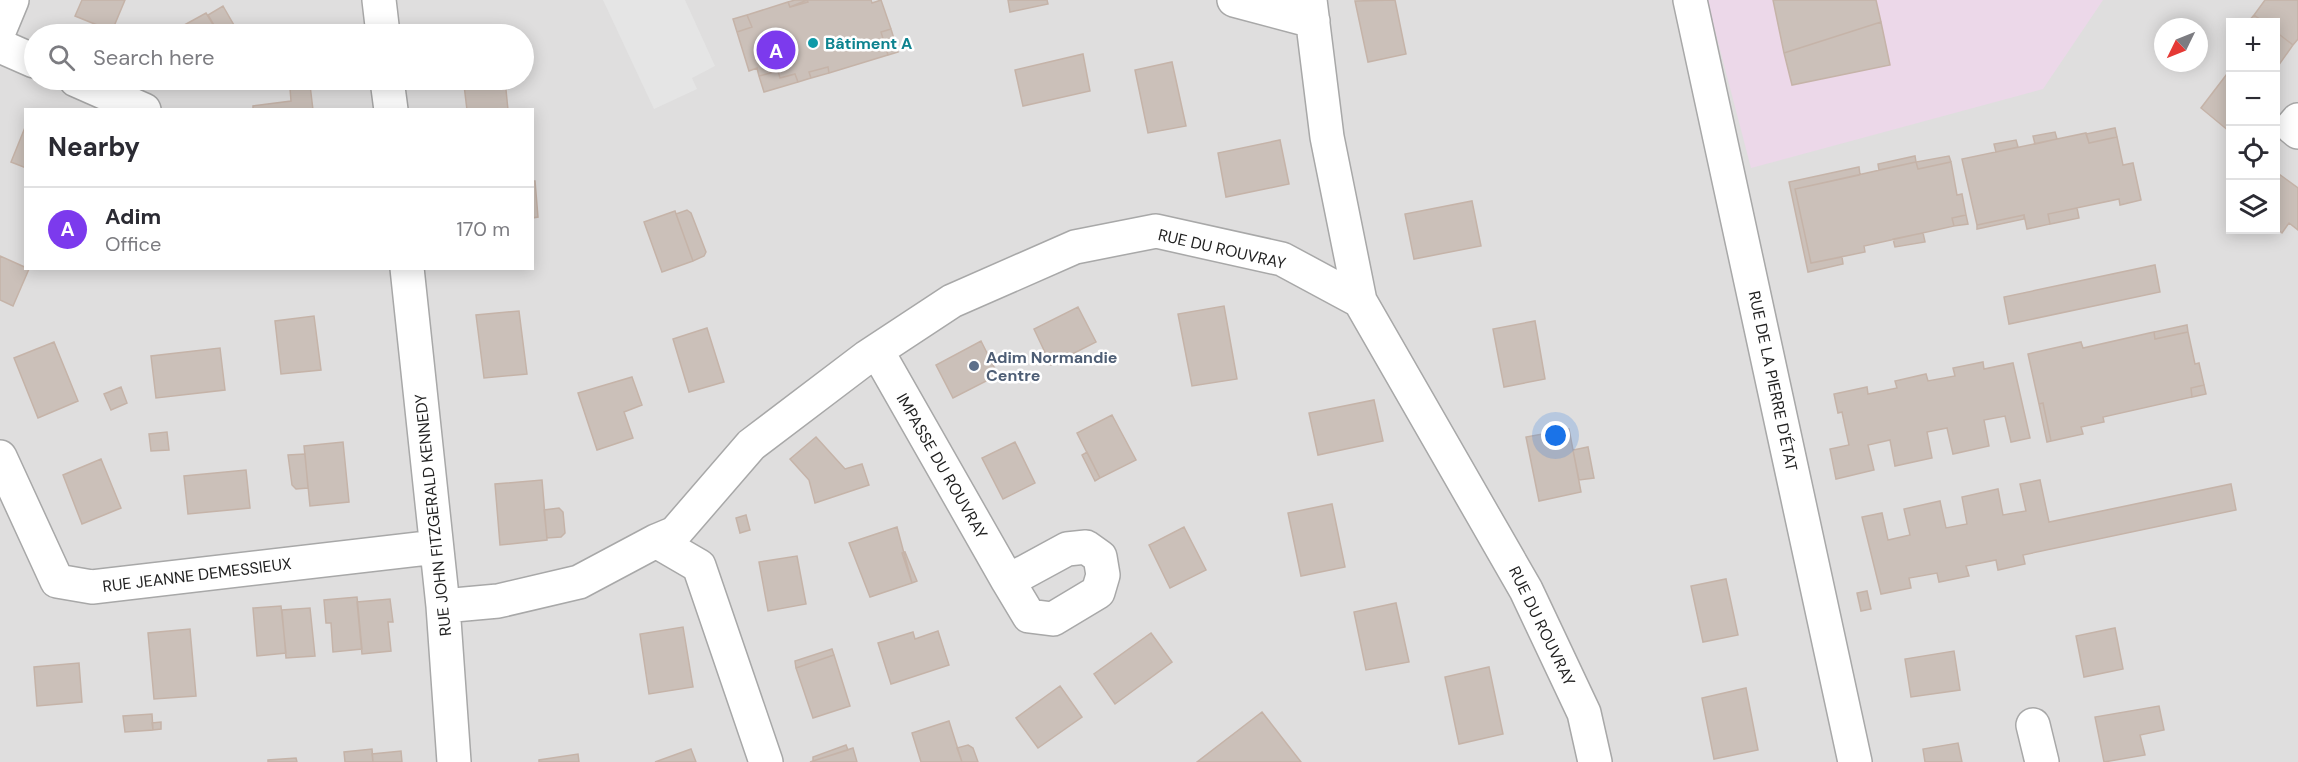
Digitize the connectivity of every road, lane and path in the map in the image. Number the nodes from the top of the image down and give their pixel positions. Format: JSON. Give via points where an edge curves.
{"nodes":[{"id":1,"x":12,"y":0,"type":"edge"},
{"id":2,"x":379,"y":0,"type":"edge"},
{"id":3,"x":1234,"y":0,"type":"edge"},
{"id":4,"x":1690,"y":0,"type":"edge"},
{"id":5,"x":1311,"y":11,"type":"edge"},
{"id":6,"x":382,"y":24,"type":"edge"},
{"id":7,"x":0,"y":29,"type":"edge"},
{"id":8,"x":0,"y":46,"type":"edge"},
{"id":9,"x":24,"y":57,"type":"edge"},
{"id":10,"x":99,"y":90,"type":"edge"},
{"id":11,"x":388,"y":90,"type":"edge"},
{"id":12,"x":139,"y":108,"type":"edge"},
{"id":13,"x":391,"y":108,"type":"edge"},
{"id":14,"x":2298,"y":120,"type":"edge"},
{"id":15,"x":2298,"y":132,"type":"edge"},
{"id":16,"x":407,"y":270,"type":"edge"},
{"id":17,"x":1360,"y":301,"type":"junction"},
{"id":18,"x":877,"y":351,"type":"junction"},
{"id":19,"x":0,"y":458,"type":"edge"},
{"id":20,"x":657,"y":541,"type":"junction"},
{"id":21,"x":436,"y":547,"type":"junction"},
{"id":22,"x":1008,"y":581,"type":"dead end"},
{"id":23,"x":443,"y":606,"type":"junction"},
{"id":24,"x":2033,"y":724,"type":"dead end"},
{"id":25,"x":454,"y":762,"type":"edge"},
{"id":26,"x":766,"y":762,"type":"edge"},
{"id":27,"x":1595,"y":762,"type":"edge"},
{"id":28,"x":1855,"y":762,"type":"edge"},
{"id":29,"x":2042,"y":762,"type":"edge"}],
"edges":[{"from":1,"to":7,"type":"street"},
{"from":2,"to":6,"type":"street"},
{"from":3,"to":5,"type":"street"},
{"from":4,"to":28,"type":"street","name":"RUE DE LA PIERRE D'ÉTAT"},
{"from":5,"to":17,"type":"street","via":[[1327,137]]},
{"from":8,"to":9,"type":"street"},
{"from":10,"to":12,"type":"street"},
{"from":11,"to":13,"type":"street"},
{"from":14,"to":15,"type":"street","via":[[2292,127]]},
{"from":16,"to":21,"type":"street","name":"RUE JOHN FITZGERALD KENNEDY"},
{"from":17,"to":18,"type":"street","name":"RUE DU ROUVRAY","via":[[1282,259],[1156,231],[1075,247],[952,301]]},
{"from":17,"to":27,"type":"street","name":"RUE DU ROUVRAY","via":[[1526,590],[1584,713]]},
{"from":18,"to":20,"type":"street","name":"RUE DU ROUVRAY","via":[[751,445],[675,533]]},
{"from":18,"to":22,"type":"street","name":"IMPASSE DU ROUVRAY"},
{"from":19,"to":21,"type":"street","name":"RUE JEANNE DEMESSIEUX","via":[[57,581],[92,587]]},
{"from":20,"to":23,"type":"street","name":"RUE DU ROUVRAY","via":[[579,582],[498,602]]},
{"from":20,"to":26,"type":"street","via":[[699,566]]},
{"from":21,"to":23,"type":"street","name":"RUE JOHN FITZGERALD KENNEDY"},
{"from":23,"to":25,"type":"street","name":"RUE JOHN FITZGERALD KENNEDY"},
{"from":24,"to":29,"type":"street"}]}
